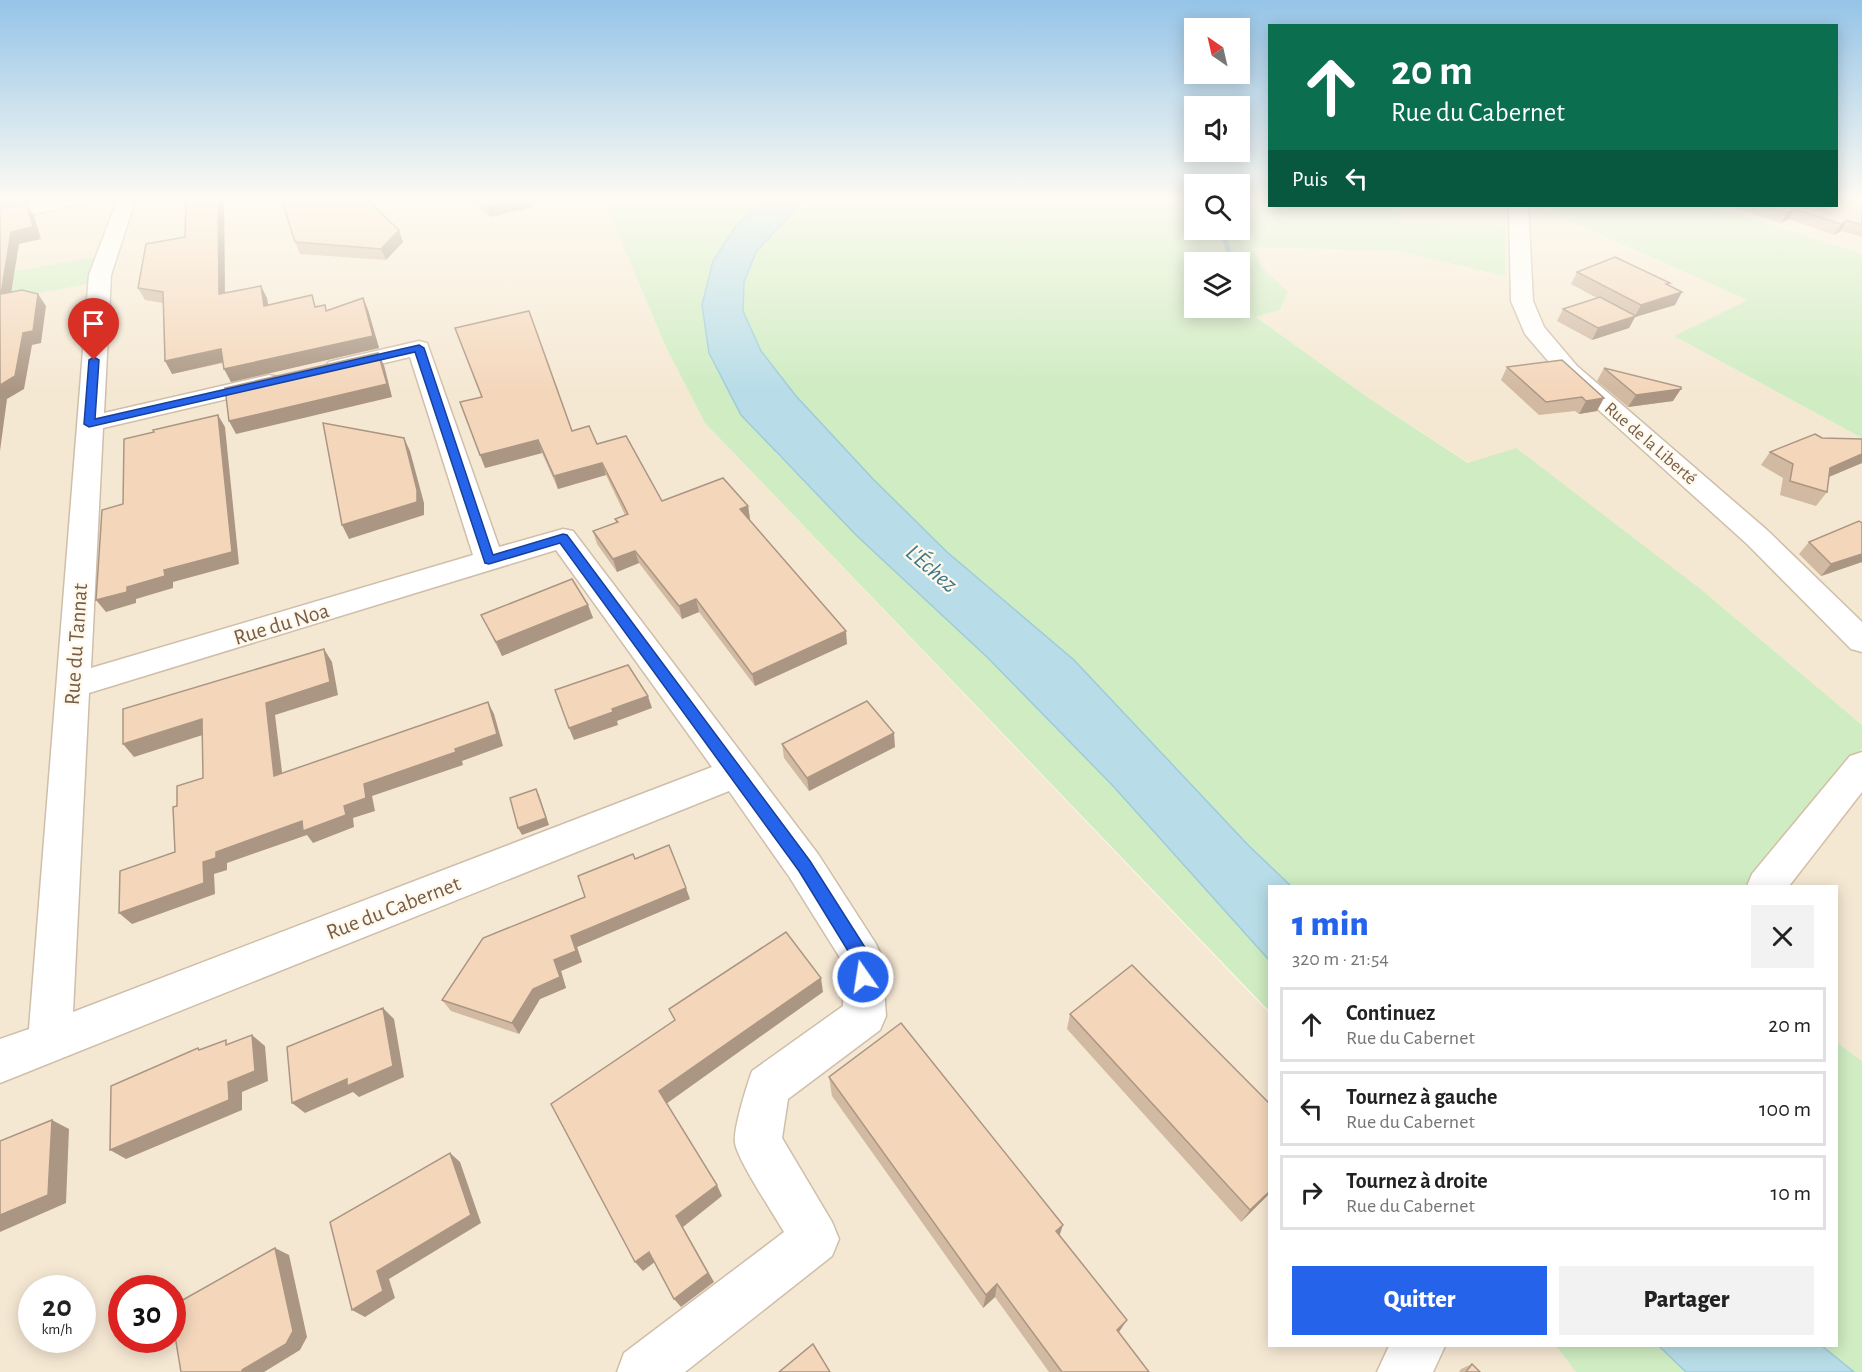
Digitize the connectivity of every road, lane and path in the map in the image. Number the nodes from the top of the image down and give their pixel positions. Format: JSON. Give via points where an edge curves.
{"nodes":[{"id":1,"x":105,"y":262,"type":"edge"},
{"id":2,"x":1520,"y":262,"type":"edge"},
{"id":3,"x":89,"y":424,"type":"junction"},
{"id":4,"x":489,"y":560,"type":"junction"},
{"id":5,"x":1862,"y":641,"type":"edge"},
{"id":6,"x":72,"y":686,"type":"junction"},
{"id":7,"x":1862,"y":766,"type":"edge"},
{"id":8,"x":736,"y":773,"type":"junction"},
{"id":9,"x":1767,"y":885,"type":"edge"},
{"id":10,"x":50,"y":1042,"type":"junction"},
{"id":11,"x":0,"y":1061,"type":"edge"},
{"id":12,"x":1418,"y":1347,"type":"edge"},
{"id":13,"x":643,"y":1372,"type":"edge"},
{"id":14,"x":1403,"y":1372,"type":"edge"}],
"edges":[{"from":1,"to":3,"type":"street","name":"Rue du Tannat","via":[[100,275]]},
{"from":2,"to":5,"type":"street","name":"Rue de la Liberté","via":[[1522,301],[1533,329],[1569,371],[1757,537]]},
{"from":3,"to":4,"type":"street","via":[[419,348]]},
{"from":3,"to":6,"type":"street","name":"Rue du Tannat"},
{"from":4,"to":6,"type":"street","name":"Rue du Noa"},
{"from":4,"to":8,"type":"street","via":[[563,538]]},
{"from":6,"to":10,"type":"street","name":"Rue du Tannat"},
{"from":7,"to":9,"type":"street"},
{"from":8,"to":10,"type":"street","name":"Rue du Cabernet"},
{"from":8,"to":13,"type":"street","via":[[804,866],[862,957],[865,1016],[768,1087],[758,1143],[815,1239]]},
{"from":10,"to":11,"type":"street"},
{"from":12,"to":14,"type":"street"}]}
